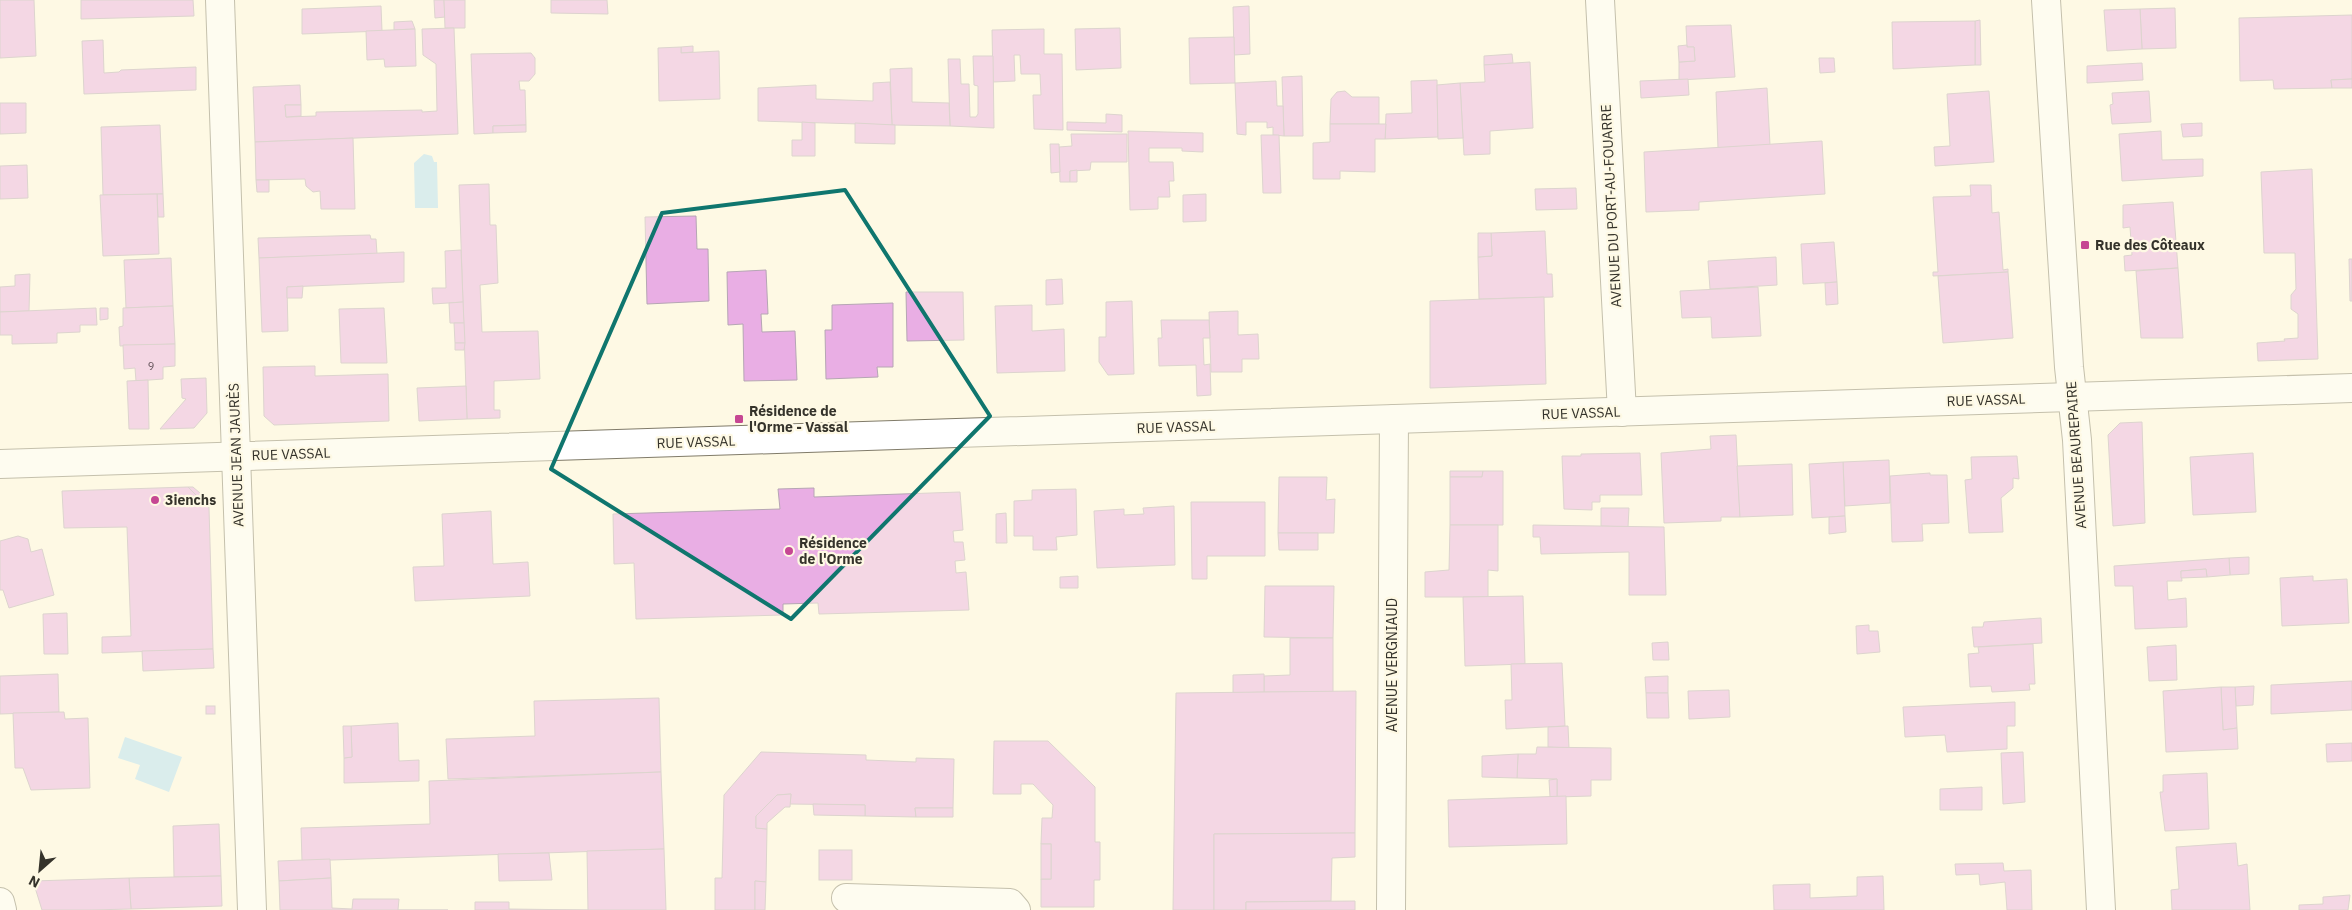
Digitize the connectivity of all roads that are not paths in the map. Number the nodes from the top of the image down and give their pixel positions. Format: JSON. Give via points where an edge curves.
{"nodes":[{"id":1,"x":220,"y":0,"type":"edge"},
{"id":2,"x":1600,"y":0,"type":"edge"},
{"id":3,"x":2046,"y":0,"type":"edge"},
{"id":4,"x":2352,"y":388,"type":"edge"},
{"id":5,"x":2072,"y":397,"type":"junction"},
{"id":6,"x":1622,"y":412,"type":"junction"},
{"id":7,"x":1394,"y":420,"type":"junction"},
{"id":8,"x":236,"y":456,"type":"junction"},
{"id":9,"x":0,"y":464,"type":"edge"},
{"id":10,"x":846,"y":898,"type":"dead end"},
{"id":11,"x":0,"y":902,"type":"edge"},
{"id":12,"x":2,"y":910,"type":"edge"},
{"id":13,"x":252,"y":910,"type":"edge"},
{"id":14,"x":1016,"y":910,"type":"edge"},
{"id":15,"x":1391,"y":910,"type":"edge"},
{"id":16,"x":2101,"y":910,"type":"edge"}],
"edges":[{"from":1,"to":8,"type":"street","name":"AVENUE JEAN JAURÈS"},
{"from":2,"to":6,"type":"street","name":"AVENUE DU PORT-AU-FOUARRE"},
{"from":3,"to":5,"type":"street","name":"AVENUE BEAUREPAIRE"},
{"from":4,"to":5,"type":"street","name":"RUE VASSAL"},
{"from":5,"to":6,"type":"street","name":"RUE VASSAL"},
{"from":5,"to":16,"type":"street","name":"AVENUE BEAUREPAIRE","via":[[2077,440]]},
{"from":6,"to":7,"type":"street","name":"RUE VASSAL"},
{"from":7,"to":8,"type":"street","name":"RUE VASSAL"},
{"from":7,"to":15,"type":"street","name":"AVENUE VERGNIAUD"},
{"from":8,"to":9,"type":"street","name":"RUE VASSAL"},
{"from":8,"to":13,"type":"street","name":"AVENUE JEAN JAURÈS"},
{"from":10,"to":14,"type":"street","via":[[1010,903]]},
{"from":11,"to":12,"type":"street"}]}
